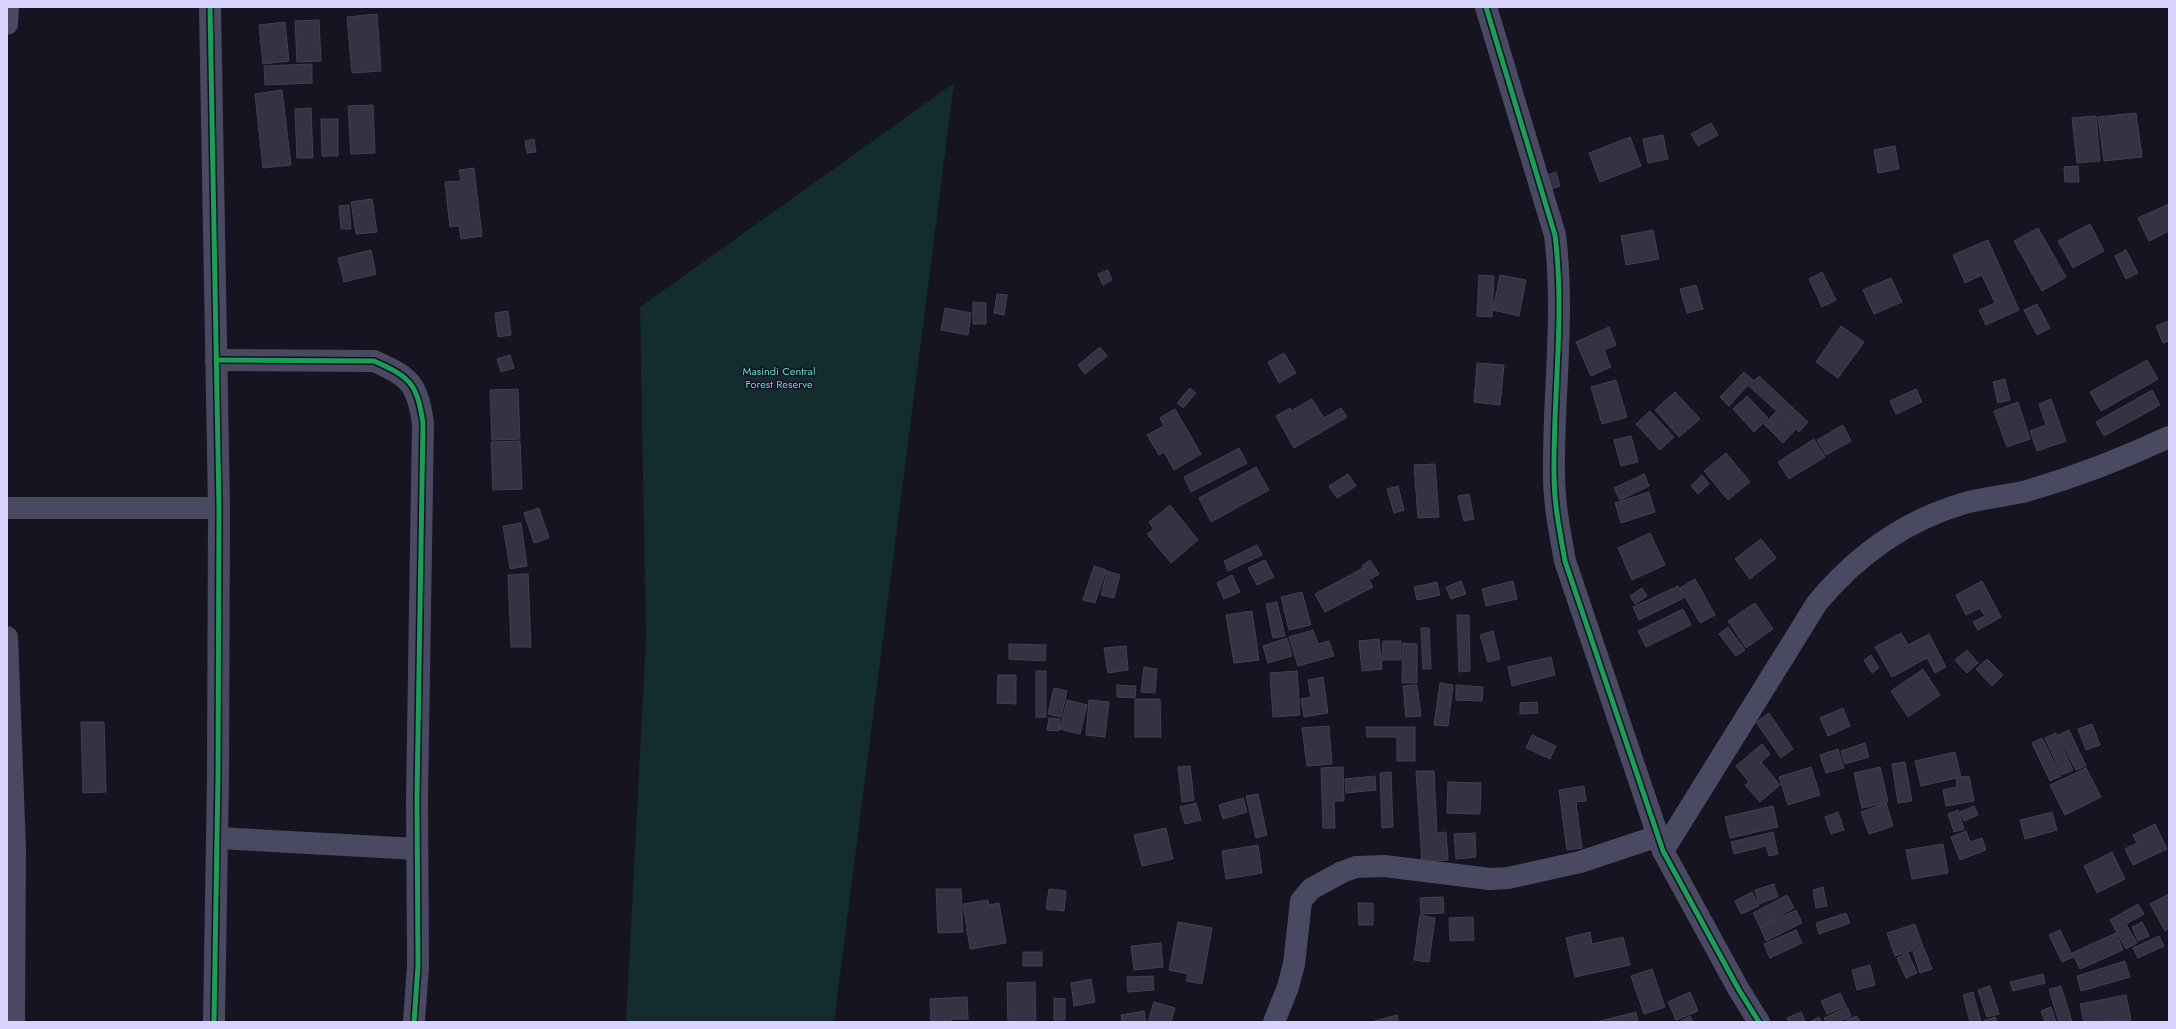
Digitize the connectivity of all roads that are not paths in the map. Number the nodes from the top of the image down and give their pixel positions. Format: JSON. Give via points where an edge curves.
{"nodes":[{"id":1,"x":8,"y":7,"type":"edge"},
{"id":2,"x":210,"y":7,"type":"edge"},
{"id":3,"x":1486,"y":7,"type":"edge"},
{"id":4,"x":7,"y":24,"type":"edge"},
{"id":5,"x":216,"y":360,"type":"junction"},
{"id":6,"x":2169,"y":437,"type":"edge"},
{"id":7,"x":7,"y":508,"type":"edge"},
{"id":8,"x":219,"y":508,"type":"junction"},
{"id":9,"x":7,"y":636,"type":"edge"},
{"id":10,"x":218,"y":838,"type":"junction"},
{"id":11,"x":1660,"y":843,"type":"junction"},
{"id":12,"x":417,"y":849,"type":"junction"},
{"id":13,"x":14,"y":1022,"type":"edge"},
{"id":14,"x":214,"y":1022,"type":"edge"},
{"id":15,"x":414,"y":1022,"type":"edge"},
{"id":16,"x":1274,"y":1022,"type":"edge"},
{"id":17,"x":1759,"y":1022,"type":"edge"}],
"edges":[{"from":1,"to":4,"type":"street"},
{"from":2,"to":5,"type":"street"},
{"from":3,"to":11,"type":"street","via":[[1555,235],[1559,266],[1559,335],[1554,475],[1557,516],[1565,561]]},
{"from":5,"to":8,"type":"street"},
{"from":5,"to":12,"type":"street","via":[[374,361],[398,371],[412,384],[420,402],[423,423]]},
{"from":6,"to":11,"type":"street","via":[[2083,473],[2029,490],[1966,503],[1939,512],[1914,523],[1859,559],[1817,603]]},
{"from":7,"to":8,"type":"street"},
{"from":8,"to":10,"type":"street"},
{"from":9,"to":13,"type":"street","via":[[14,850]]},
{"from":10,"to":12,"type":"street"},
{"from":10,"to":14,"type":"street"},
{"from":11,"to":16,"type":"street","via":[[1508,878],[1490,879],[1384,866],[1356,867],[1342,872],[1311,889],[1301,901],[1294,964]]},
{"from":11,"to":17,"type":"street","via":[[1739,990]]},
{"from":12,"to":15,"type":"street","via":[[418,966]]}]}
